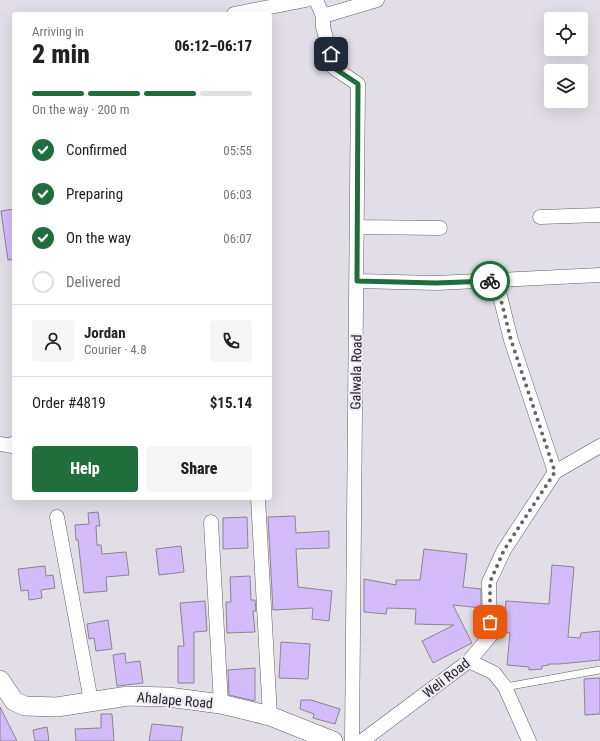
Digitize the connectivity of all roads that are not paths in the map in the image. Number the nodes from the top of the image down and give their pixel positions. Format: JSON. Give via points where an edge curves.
{"nodes":[{"id":1,"x":306,"y":0,"type":"edge"},
{"id":2,"x":316,"y":0,"type":"edge"},
{"id":3,"x":377,"y":0,"type":"edge"},
{"id":4,"x":244,"y":12,"type":"edge"},
{"id":5,"x":323,"y":16,"type":"junction"},
{"id":6,"x":600,"y":215,"type":"edge"},
{"id":7,"x":540,"y":217,"type":"dead end"},
{"id":8,"x":358,"y":227,"type":"junction"},
{"id":9,"x":440,"y":228,"type":"dead end"},
{"id":10,"x":600,"y":275,"type":"edge"},
{"id":11,"x":496,"y":280,"type":"junction"},
{"id":12,"x":357,"y":281,"type":"junction"},
{"id":13,"x":0,"y":444,"type":"edge"},
{"id":14,"x":12,"y":446,"type":"edge"},
{"id":15,"x":600,"y":446,"type":"edge"},
{"id":16,"x":555,"y":472,"type":"junction"},
{"id":17,"x":258,"y":500,"type":"edge"},
{"id":18,"x":57,"y":517,"type":"dead end"},
{"id":19,"x":211,"y":522,"type":"dead end"},
{"id":20,"x":470,"y":661,"type":"junction"},
{"id":21,"x":600,"y":670,"type":"edge"},
{"id":22,"x":0,"y":680,"type":"edge"},
{"id":23,"x":505,"y":687,"type":"junction"},
{"id":24,"x":91,"y":701,"type":"junction"},
{"id":25,"x":221,"y":704,"type":"junction"},
{"id":26,"x":270,"y":716,"type":"junction"},
{"id":27,"x":333,"y":741,"type":"edge"},
{"id":28,"x":352,"y":741,"type":"edge"},
{"id":29,"x":362,"y":741,"type":"edge"},
{"id":30,"x":529,"y":741,"type":"edge"}],
"edges":[{"from":1,"to":4,"type":"street"},
{"from":2,"to":5,"type":"street"},
{"from":3,"to":5,"type":"street"},
{"from":5,"to":8,"type":"street","name":"Galwala Road","via":[[323,27],[334,68],[358,84]]},
{"from":6,"to":7,"type":"street"},
{"from":8,"to":9,"type":"street"},
{"from":8,"to":12,"type":"street","name":"Galwala Road"},
{"from":10,"to":11,"type":"street"},
{"from":11,"to":12,"type":"street","via":[[436,283]]},
{"from":11,"to":16,"type":"street","via":[[511,340]]},
{"from":12,"to":28,"type":"street","name":"Galwala Road"},
{"from":13,"to":14,"type":"street"},
{"from":15,"to":16,"type":"street","name":"Weli Road"},
{"from":16,"to":20,"type":"street","name":"Weli Road","via":[[504,550],[490,582],[490,636]]},
{"from":17,"to":26,"type":"street"},
{"from":18,"to":24,"type":"street"},
{"from":19,"to":25,"type":"street"},
{"from":20,"to":23,"type":"street","via":[[494,672]]},
{"from":20,"to":29,"type":"street","name":"Weli Road"},
{"from":21,"to":23,"type":"lane"},
{"from":22,"to":24,"type":"street","name":"Ahalape Road","via":[[14,702],[25,706],[56,707]]},
{"from":23,"to":30,"type":"street"},
{"from":24,"to":25,"type":"street","name":"Ahalape Road","via":[[128,696],[168,697]]},
{"from":25,"to":26,"type":"street","name":"Ahalape Road"},
{"from":26,"to":27,"type":"street","name":"Ahalape Road"}]}
